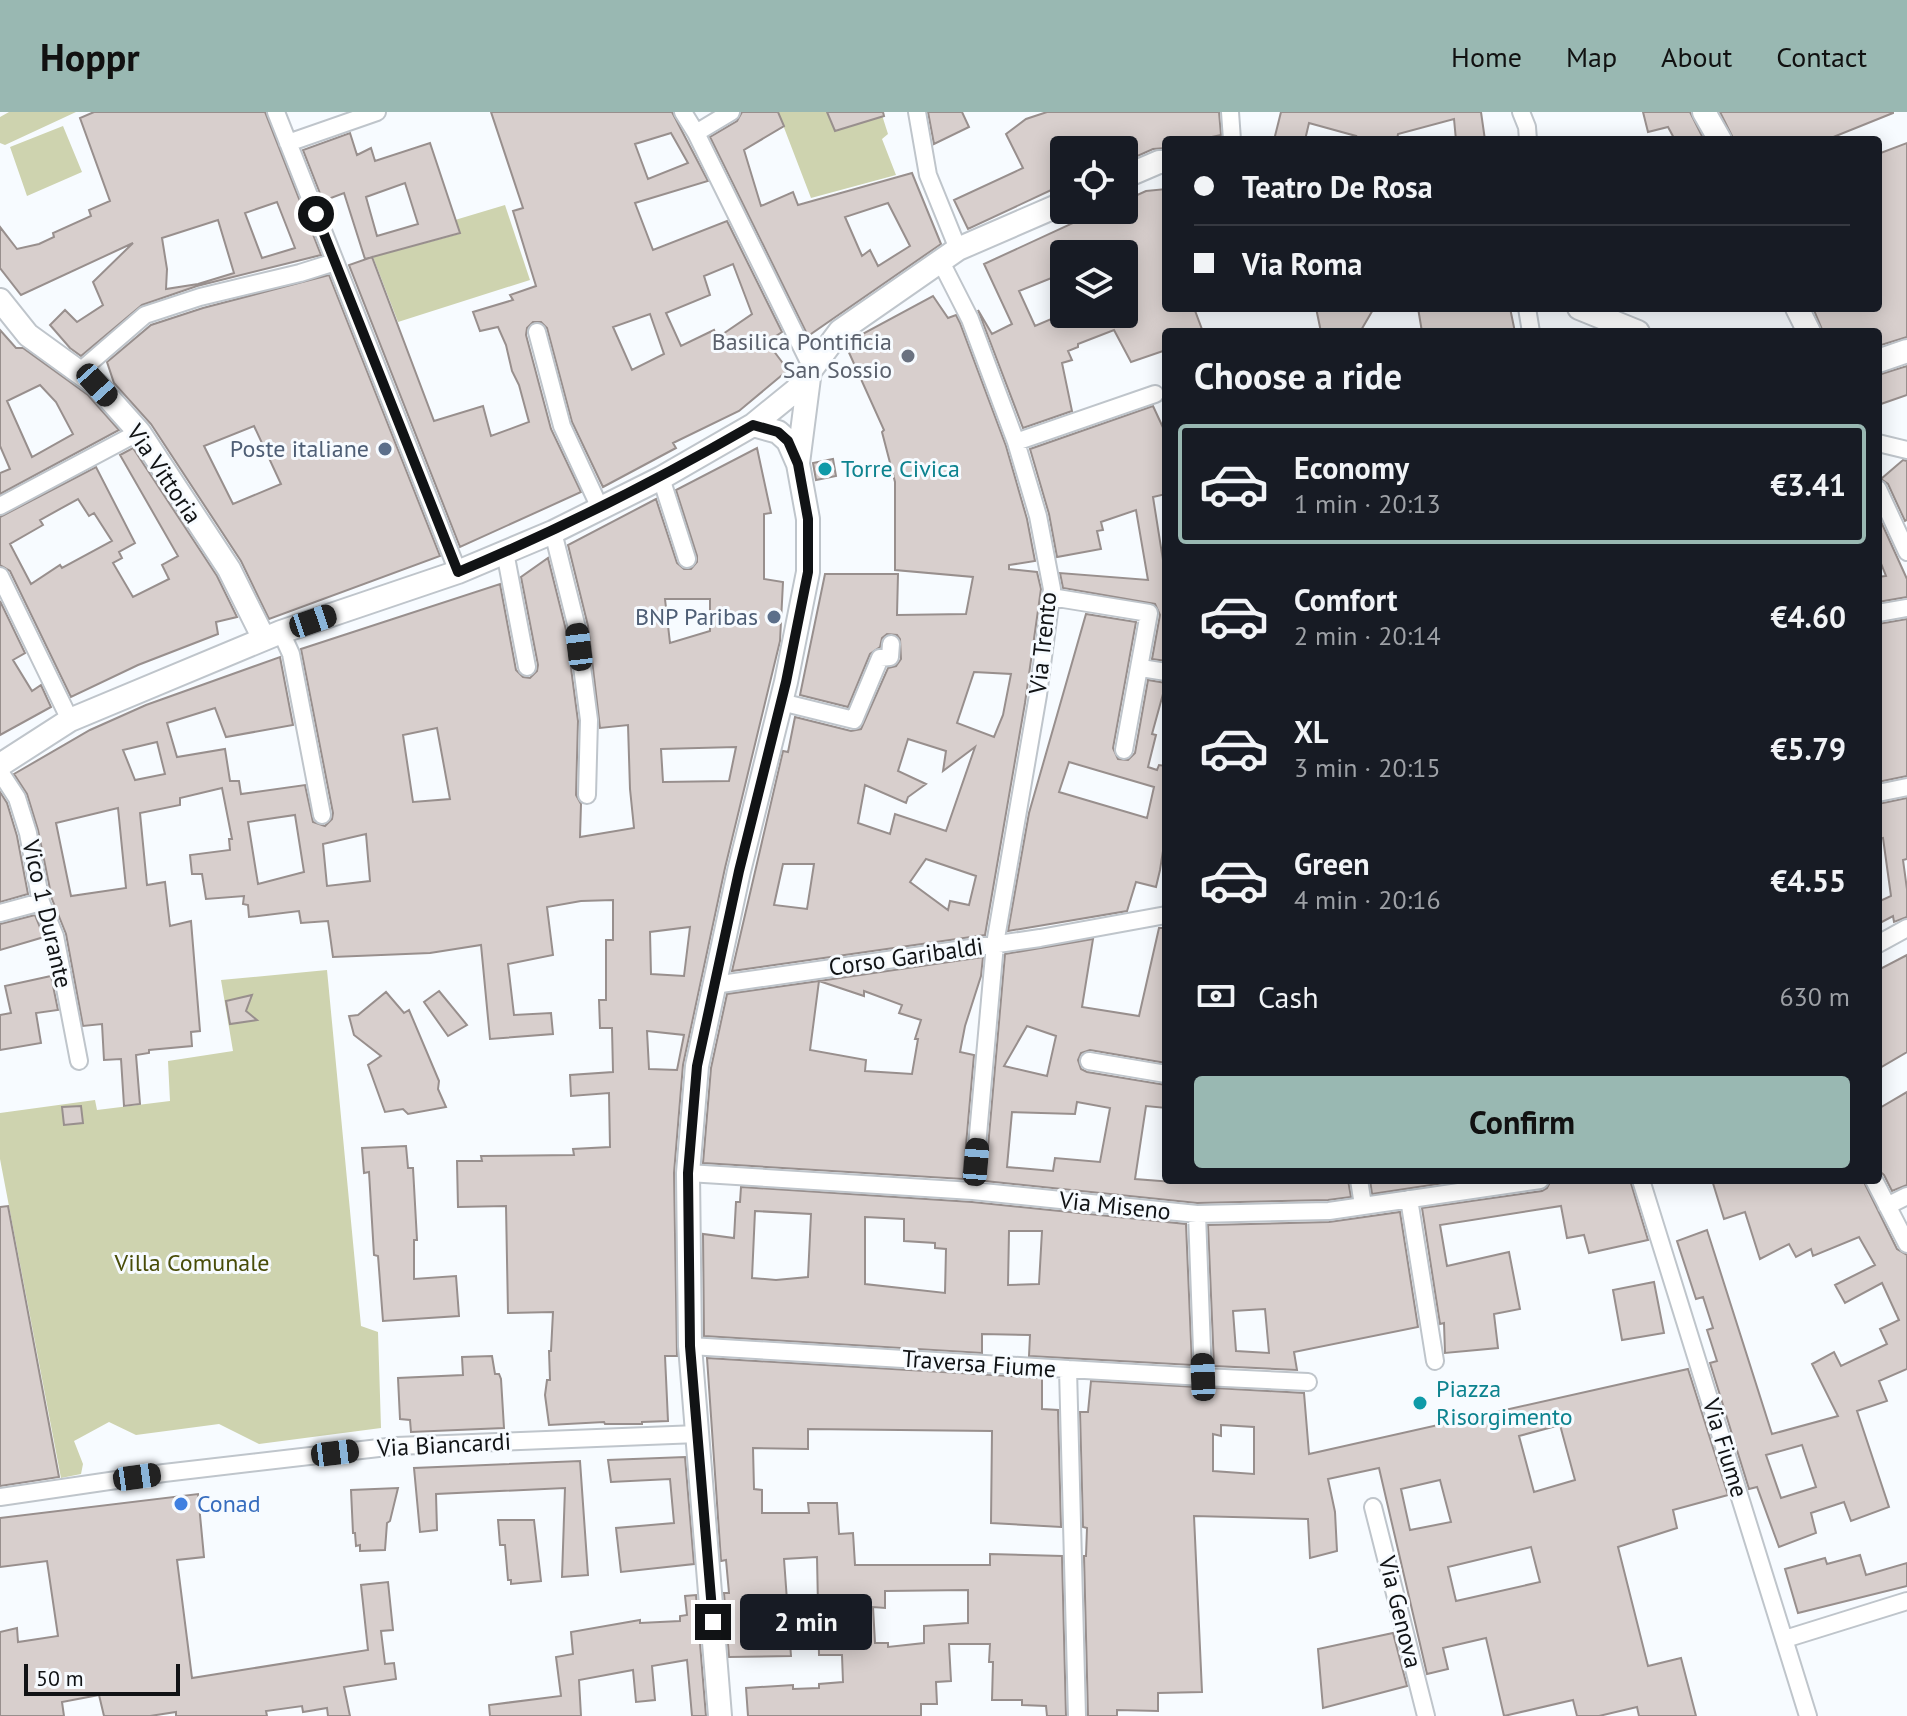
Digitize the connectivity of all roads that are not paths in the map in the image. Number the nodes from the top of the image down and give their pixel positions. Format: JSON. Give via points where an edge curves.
{"nodes":[{"id":1,"x":276,"y":112,"type":"edge"},
{"id":2,"x":377,"y":112,"type":"edge"},
{"id":3,"x":683,"y":112,"type":"edge"},
{"id":4,"x":731,"y":112,"type":"edge"},
{"id":5,"x":917,"y":112,"type":"edge"},
{"id":6,"x":1230,"y":112,"type":"edge"},
{"id":7,"x":1521,"y":112,"type":"edge"},
{"id":8,"x":1704,"y":112,"type":"edge"},
{"id":9,"x":696,"y":133,"type":"junction"},
{"id":10,"x":1232,"y":136,"type":"edge"},
{"id":11,"x":1528,"y":136,"type":"edge"},
{"id":12,"x":1718,"y":136,"type":"edge"},
{"id":13,"x":288,"y":143,"type":"junction"},
{"id":14,"x":1162,"y":162,"type":"edge"},
{"id":15,"x":1138,"y":171,"type":"edge"},
{"id":16,"x":1050,"y":210,"type":"edge"},
{"id":17,"x":950,"y":256,"type":"junction"},
{"id":18,"x":335,"y":262,"type":"junction"},
{"id":19,"x":0,"y":300,"type":"edge"},
{"id":20,"x":1589,"y":312,"type":"edge"},
{"id":21,"x":1628,"y":328,"type":"edge"},
{"id":22,"x":537,"y":332,"type":"dead end"},
{"id":23,"x":1907,"y":351,"type":"edge"},
{"id":24,"x":1882,"y":360,"type":"edge"},
{"id":25,"x":811,"y":367,"type":"junction"},
{"id":26,"x":79,"y":372,"type":"junction"},
{"id":27,"x":1155,"y":394,"type":"dead end"},
{"id":28,"x":753,"y":425,"type":"junction"},
{"id":29,"x":139,"y":432,"type":"junction"},
{"id":30,"x":1016,"y":442,"type":"junction"},
{"id":31,"x":1882,"y":444,"type":"edge"},
{"id":32,"x":1907,"y":450,"type":"edge"},
{"id":33,"x":798,"y":464,"type":"junction"},
{"id":34,"x":661,"y":478,"type":"junction"},
{"id":35,"x":1882,"y":498,"type":"edge"},
{"id":36,"x":0,"y":506,"type":"edge"},
{"id":37,"x":600,"y":508,"type":"junction"},
{"id":38,"x":553,"y":532,"type":"junction"},
{"id":39,"x":505,"y":552,"type":"junction"},
{"id":40,"x":1907,"y":552,"type":"edge"},
{"id":41,"x":687,"y":559,"type":"dead end"},
{"id":42,"x":458,"y":572,"type":"junction"},
{"id":43,"x":0,"y":576,"type":"edge"},
{"id":44,"x":1051,"y":597,"type":"junction"},
{"id":45,"x":1907,"y":608,"type":"edge"},
{"id":46,"x":1882,"y":612,"type":"edge"},
{"id":47,"x":272,"y":636,"type":"junction"},
{"id":48,"x":891,"y":644,"type":"dead end"},
{"id":49,"x":527,"y":667,"type":"dead end"},
{"id":50,"x":1141,"y":668,"type":"junction"},
{"id":51,"x":1162,"y":671,"type":"edge"},
{"id":52,"x":781,"y":702,"type":"junction"},
{"id":53,"x":70,"y":720,"type":"junction"},
{"id":54,"x":1124,"y":750,"type":"dead end"},
{"id":55,"x":0,"y":765,"type":"edge"},
{"id":56,"x":0,"y":772,"type":"edge"},
{"id":57,"x":1907,"y":787,"type":"edge"},
{"id":58,"x":1882,"y":792,"type":"edge"},
{"id":59,"x":587,"y":795,"type":"dead end"},
{"id":60,"x":322,"y":815,"type":"dead end"},
{"id":61,"x":41,"y":902,"type":"junction"},
{"id":62,"x":0,"y":913,"type":"edge"},
{"id":63,"x":1162,"y":916,"type":"edge"},
{"id":64,"x":1907,"y":928,"type":"edge"},
{"id":65,"x":1882,"y":942,"type":"edge"},
{"id":66,"x":995,"y":944,"type":"junction"},
{"id":67,"x":714,"y":985,"type":"junction"},
{"id":68,"x":79,"y":1061,"type":"dead end"},
{"id":69,"x":1089,"y":1061,"type":"dead end"},
{"id":70,"x":1162,"y":1073,"type":"edge"},
{"id":71,"x":688,"y":1173,"type":"junction"},
{"id":72,"x":1360,"y":1184,"type":"edge"},
{"id":73,"x":1512,"y":1184,"type":"edge"},
{"id":74,"x":1642,"y":1184,"type":"edge"},
{"id":75,"x":1876,"y":1184,"type":"edge"},
{"id":76,"x":973,"y":1191,"type":"junction"},
{"id":77,"x":1907,"y":1196,"type":"edge"},
{"id":78,"x":1409,"y":1199,"type":"junction"},
{"id":79,"x":1363,"y":1205,"type":"junction"},
{"id":80,"x":1887,"y":1206,"type":"junction"},
{"id":81,"x":1197,"y":1214,"type":"junction"},
{"id":82,"x":1907,"y":1244,"type":"edge"},
{"id":83,"x":690,"y":1346,"type":"junction"},
{"id":84,"x":1435,"y":1361,"type":"dead end"},
{"id":85,"x":1068,"y":1369,"type":"junction"},
{"id":86,"x":1203,"y":1377,"type":"junction"},
{"id":87,"x":1308,"y":1382,"type":"dead end"},
{"id":88,"x":698,"y":1434,"type":"junction"},
{"id":89,"x":0,"y":1497,"type":"edge"},
{"id":90,"x":1373,"y":1507,"type":"dead end"},
{"id":91,"x":1907,"y":1601,"type":"edge"},
{"id":92,"x":1785,"y":1639,"type":"junction"},
{"id":93,"x":720,"y":1716,"type":"edge"},
{"id":94,"x":1077,"y":1716,"type":"edge"},
{"id":95,"x":1426,"y":1716,"type":"edge"},
{"id":96,"x":1808,"y":1716,"type":"edge"}],
"edges":[{"from":1,"to":13,"type":"street"},
{"from":2,"to":13,"type":"street"},
{"from":3,"to":9,"type":"street"},
{"from":4,"to":9,"type":"street"},
{"from":5,"to":17,"type":"street","name":"Via Trento"},
{"from":6,"to":10,"type":"street"},
{"from":7,"to":11,"type":"street"},
{"from":8,"to":12,"type":"street"},
{"from":9,"to":25,"type":"street"},
{"from":13,"to":18,"type":"street"},
{"from":14,"to":15,"type":"street"},
{"from":16,"to":17,"type":"street"},
{"from":17,"to":25,"type":"street","via":[[840,331]]},
{"from":17,"to":30,"type":"street","name":"Via Trento"},
{"from":18,"to":26,"type":"street","via":[[145,315]]},
{"from":18,"to":42,"type":"street"},
{"from":19,"to":26,"type":"street","name":"Via Vittoria","via":[[28,335]]},
{"from":20,"to":21,"type":"street"},
{"from":22,"to":37,"type":"street","via":[[562,426]]},
{"from":23,"to":24,"type":"street"},
{"from":25,"to":28,"type":"street","via":[[796,390]]},
{"from":25,"to":33,"type":"street"},
{"from":26,"to":29,"type":"street","name":"Via Vittoria"},
{"from":27,"to":30,"type":"street"},
{"from":28,"to":33,"type":"street","via":[[778,432]]},
{"from":28,"to":34,"type":"street"},
{"from":29,"to":36,"type":"street"},
{"from":29,"to":47,"type":"street","name":"Via Vittoria"},
{"from":30,"to":44,"type":"street","name":"Via Trento","via":[[1038,516]]},
{"from":31,"to":32,"type":"street"},
{"from":33,"to":52,"type":"street","via":[[808,519],[808,572]]},
{"from":34,"to":37,"type":"street"},
{"from":34,"to":41,"type":"street"},
{"from":35,"to":40,"type":"street"},
{"from":37,"to":38,"type":"street"},
{"from":38,"to":39,"type":"street"},
{"from":38,"to":59,"type":"street","via":[[577,628],[589,720]]},
{"from":39,"to":42,"type":"street"},
{"from":39,"to":49,"type":"street"},
{"from":42,"to":47,"type":"street"},
{"from":43,"to":53,"type":"street"},
{"from":44,"to":50,"type":"street","via":[[1149,613]]},
{"from":44,"to":66,"type":"street","name":"Via Trento"},
{"from":45,"to":46,"type":"street"},
{"from":47,"to":53,"type":"street"},
{"from":47,"to":60,"type":"street","via":[[291,654]]},
{"from":48,"to":52,"type":"street","via":[[890,657],[880,658],[854,720]]},
{"from":50,"to":51,"type":"street"},
{"from":50,"to":54,"type":"street"},
{"from":52,"to":67,"type":"street"},
{"from":53,"to":55,"type":"street"},
{"from":56,"to":61,"type":"street","name":"Vico 1 Durante","via":[[17,798]]},
{"from":57,"to":58,"type":"street"},
{"from":61,"to":62,"type":"street"},
{"from":61,"to":68,"type":"street","name":"Vico 1 Durante","via":[[55,936]]},
{"from":63,"to":66,"type":"street"},
{"from":64,"to":65,"type":"street"},
{"from":66,"to":67,"type":"street","name":"Corso Garibaldi"},
{"from":66,"to":76,"type":"street","name":"Corso Garibaldi"},
{"from":67,"to":71,"type":"street","via":[[697,1066]]},
{"from":69,"to":70,"type":"street"},
{"from":71,"to":76,"type":"street","name":"Via Miseno"},
{"from":71,"to":83,"type":"street"},
{"from":72,"to":79,"type":"street"},
{"from":73,"to":78,"type":"street","name":"Via Miseno"},
{"from":74,"to":92,"type":"street","name":"Via Fiume"},
{"from":75,"to":80,"type":"street"},
{"from":76,"to":81,"type":"street","name":"Via Miseno"},
{"from":77,"to":80,"type":"street"},
{"from":78,"to":79,"type":"street","name":"Via Miseno"},
{"from":78,"to":84,"type":"street"},
{"from":79,"to":81,"type":"street","name":"Via Miseno","via":[[1329,1211]]},
{"from":80,"to":82,"type":"street"},
{"from":81,"to":86,"type":"street"},
{"from":83,"to":85,"type":"street","name":"Traversa Fiume"},
{"from":83,"to":88,"type":"street"},
{"from":85,"to":86,"type":"street"},
{"from":85,"to":94,"type":"street","name":"Traversa Fiume"},
{"from":86,"to":87,"type":"street"},
{"from":88,"to":89,"type":"street","name":"Via Biancardi","via":[[396,1446]]},
{"from":88,"to":93,"type":"street"},
{"from":90,"to":95,"type":"street","name":"Via Genova"},
{"from":91,"to":92,"type":"street"},
{"from":92,"to":96,"type":"street","name":"Via Fiume"}]}
